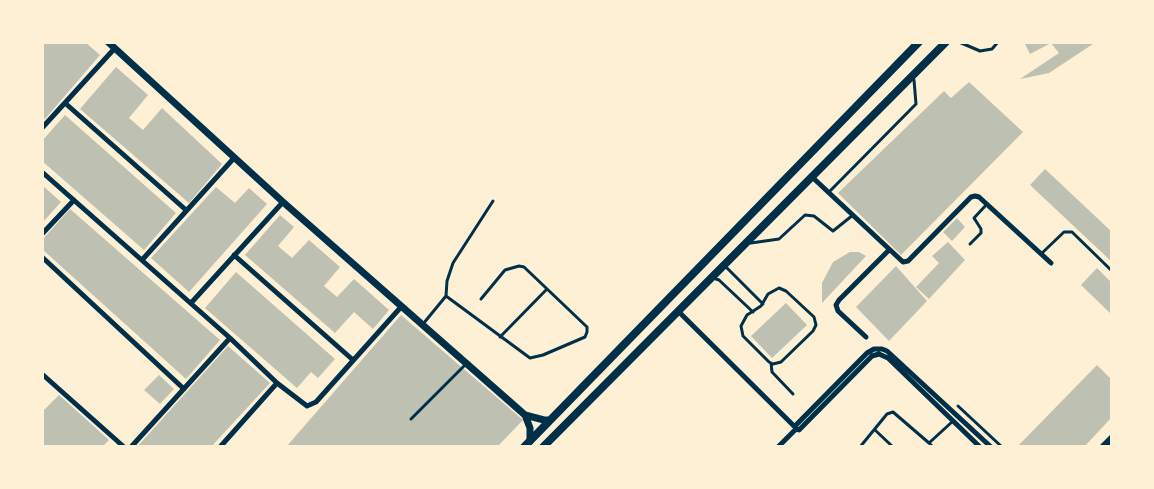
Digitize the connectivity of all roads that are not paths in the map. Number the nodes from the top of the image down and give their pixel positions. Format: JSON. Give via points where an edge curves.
{"nodes":[{"id":1,"x":108,"y":42,"type":"edge"},
{"id":2,"x":919,"y":42,"type":"edge"},
{"id":3,"x":946,"y":42,"type":"edge"},
{"id":4,"x":959,"y":42,"type":"edge"},
{"id":5,"x":998,"y":42,"type":"edge"},
{"id":6,"x":115,"y":48,"type":"junction"},
{"id":7,"x":914,"y":80,"type":"dead end"},
{"id":8,"x":65,"y":103,"type":"junction"},
{"id":9,"x":42,"y":129,"type":"edge"},
{"id":10,"x":818,"y":145,"type":"junction"},
{"id":11,"x":831,"y":156,"type":"junction"},
{"id":12,"x":234,"y":158,"type":"junction"},
{"id":13,"x":42,"y":171,"type":"edge"},
{"id":14,"x":812,"y":176,"type":"junction"},
{"id":15,"x":829,"y":192,"type":"junction"},
{"id":16,"x":74,"y":200,"type":"junction"},
{"id":17,"x":493,"y":201,"type":"dead end"},
{"id":18,"x":282,"y":202,"type":"junction"},
{"id":19,"x":987,"y":204,"type":"junction"},
{"id":20,"x":186,"y":210,"type":"junction"},
{"id":21,"x":853,"y":215,"type":"junction"},
{"id":22,"x":42,"y":234,"type":"edge"},
{"id":23,"x":970,"y":244,"type":"dead end"},
{"id":24,"x":743,"y":246,"type":"junction"},
{"id":25,"x":889,"y":250,"type":"junction"},
{"id":26,"x":1041,"y":254,"type":"junction"},
{"id":27,"x":234,"y":255,"type":"junction"},
{"id":28,"x":42,"y":257,"type":"edge"},
{"id":29,"x":142,"y":260,"type":"junction"},
{"id":30,"x":1051,"y":263,"type":"dead end"},
{"id":31,"x":724,"y":265,"type":"junction"},
{"id":32,"x":1112,"y":271,"type":"edge"},
{"id":33,"x":711,"y":278,"type":"junction"},
{"id":34,"x":547,"y":289,"type":"junction"},
{"id":35,"x":446,"y":296,"type":"junction"},
{"id":36,"x":481,"y":299,"type":"dead end"},
{"id":37,"x":191,"y":303,"type":"junction"},
{"id":38,"x":763,"y":304,"type":"junction"},
{"id":39,"x":400,"y":307,"type":"junction"},
{"id":40,"x":678,"y":311,"type":"junction"},
{"id":41,"x":753,"y":312,"type":"junction"},
{"id":42,"x":422,"y":326,"type":"junction"},
{"id":43,"x":500,"y":337,"type":"junction"},
{"id":44,"x":866,"y":337,"type":"dead end"},
{"id":45,"x":230,"y":338,"type":"junction"},
{"id":46,"x":353,"y":360,"type":"junction"},
{"id":47,"x":466,"y":363,"type":"junction"},
{"id":48,"x":771,"y":363,"type":"junction"},
{"id":49,"x":42,"y":374,"type":"edge"},
{"id":50,"x":278,"y":383,"type":"junction"},
{"id":51,"x":184,"y":389,"type":"junction"},
{"id":52,"x":793,"y":394,"type":"dead end"},
{"id":53,"x":958,"y":406,"type":"dead end"},
{"id":54,"x":525,"y":415,"type":"junction"},
{"id":55,"x":411,"y":418,"type":"dead end"},
{"id":56,"x":550,"y":420,"type":"junction"},
{"id":57,"x":953,"y":421,"type":"junction"},
{"id":58,"x":797,"y":428,"type":"junction"},
{"id":59,"x":874,"y":429,"type":"junction"},
{"id":60,"x":1112,"y":438,"type":"edge"},
{"id":61,"x":929,"y":443,"type":"junction"},
{"id":62,"x":527,"y":444,"type":"edge"},
{"id":63,"x":124,"y":447,"type":"edge"},
{"id":64,"x":131,"y":447,"type":"edge"},
{"id":65,"x":220,"y":447,"type":"edge"},
{"id":66,"x":543,"y":447,"type":"edge"},
{"id":67,"x":778,"y":447,"type":"edge"},
{"id":68,"x":860,"y":447,"type":"edge"},
{"id":69,"x":893,"y":447,"type":"edge"},
{"id":70,"x":933,"y":447,"type":"edge"},
{"id":71,"x":980,"y":447,"type":"edge"},
{"id":72,"x":991,"y":447,"type":"edge"},
{"id":73,"x":1002,"y":447,"type":"edge"},
{"id":74,"x":1103,"y":447,"type":"edge"}],
"edges":[{"from":1,"to":6,"type":"street"},
{"from":2,"to":10,"type":"main road"},
{"from":3,"to":11,"type":"main road"},
{"from":4,"to":5,"type":"lane","via":[[980,51],[992,49]]},
{"from":6,"to":8,"type":"street"},
{"from":6,"to":12,"type":"street"},
{"from":7,"to":15,"type":"lane","via":[[916,104]]},
{"from":8,"to":9,"type":"street"},
{"from":8,"to":20,"type":"street"},
{"from":10,"to":11,"type":"main road","via":[[829,143],[833,148]]},
{"from":10,"to":56,"type":"main road"},
{"from":11,"to":14,"type":"main road"},
{"from":12,"to":18,"type":"street"},
{"from":12,"to":20,"type":"street"},
{"from":13,"to":16,"type":"street"},
{"from":14,"to":15,"type":"street"},
{"from":14,"to":24,"type":"main road"},
{"from":15,"to":21,"type":"street"},
{"from":16,"to":22,"type":"street"},
{"from":16,"to":29,"type":"street"},
{"from":17,"to":35,"type":"lane","via":[[453,263]]},
{"from":18,"to":27,"type":"street"},
{"from":18,"to":39,"type":"street"},
{"from":19,"to":23,"type":"lane","via":[[974,218],[981,232]]},
{"from":19,"to":25,"type":"street","via":[[977,196],[972,197],[907,262]]},
{"from":19,"to":26,"type":"street"},
{"from":20,"to":29,"type":"street"},
{"from":21,"to":24,"type":"lane","via":[[833,231],[805,215],[779,238]]},
{"from":21,"to":25,"type":"street"},
{"from":24,"to":31,"type":"main road"},
{"from":25,"to":44,"type":"street","via":[[836,305]]},
{"from":26,"to":30,"type":"street"},
{"from":26,"to":32,"type":"lane","via":[[1064,232],[1072,232]]},
{"from":27,"to":37,"type":"street"},
{"from":27,"to":46,"type":"street"},
{"from":28,"to":51,"type":"street"},
{"from":29,"to":37,"type":"street"},
{"from":31,"to":33,"type":"main road"},
{"from":31,"to":38,"type":"lane"},
{"from":33,"to":40,"type":"main road"},
{"from":33,"to":41,"type":"lane","via":[[719,280]]},
{"from":34,"to":36,"type":"lane","via":[[524,267],[513,267],[505,270]]},
{"from":34,"to":43,"type":"lane"},
{"from":34,"to":43,"type":"lane","via":[[587,327],[585,337],[530,358]]},
{"from":35,"to":42,"type":"lane"},
{"from":35,"to":43,"type":"lane"},
{"from":37,"to":45,"type":"street"},
{"from":38,"to":41,"type":"lane"},
{"from":38,"to":48,"type":"lane","via":[[770,291],[783,289],[816,322],[813,331],[781,362]]},
{"from":39,"to":42,"type":"street"},
{"from":39,"to":46,"type":"street"},
{"from":40,"to":58,"type":"street"},
{"from":40,"to":66,"type":"main road"},
{"from":41,"to":48,"type":"lane","via":[[742,322],[743,336]]},
{"from":42,"to":47,"type":"street"},
{"from":45,"to":50,"type":"street"},
{"from":45,"to":51,"type":"street"},
{"from":46,"to":50,"type":"street","via":[[316,402],[307,406]]},
{"from":47,"to":54,"type":"street"},
{"from":47,"to":55,"type":"lane"},
{"from":48,"to":52,"type":"lane","via":[[772,372]]},
{"from":49,"to":63,"type":"street"},
{"from":50,"to":65,"type":"street"},
{"from":51,"to":64,"type":"street"},
{"from":53,"to":73,"type":"lane"},
{"from":54,"to":56,"type":"street"},
{"from":54,"to":62,"type":"street","via":[[530,427]]},
{"from":56,"to":62,"type":"main road"},
{"from":57,"to":58,"type":"street","via":[[886,357],[877,354]]},
{"from":57,"to":61,"type":"lane"},
{"from":57,"to":71,"type":"street"},
{"from":58,"to":67,"type":"street"},
{"from":58,"to":72,"type":"street","via":[[867,353],[880,348]]},
{"from":59,"to":61,"type":"lane","via":[[893,412]]},
{"from":59,"to":68,"type":"lane"},
{"from":59,"to":69,"type":"lane"},
{"from":60,"to":74,"type":"street"},
{"from":61,"to":70,"type":"lane"}]}
